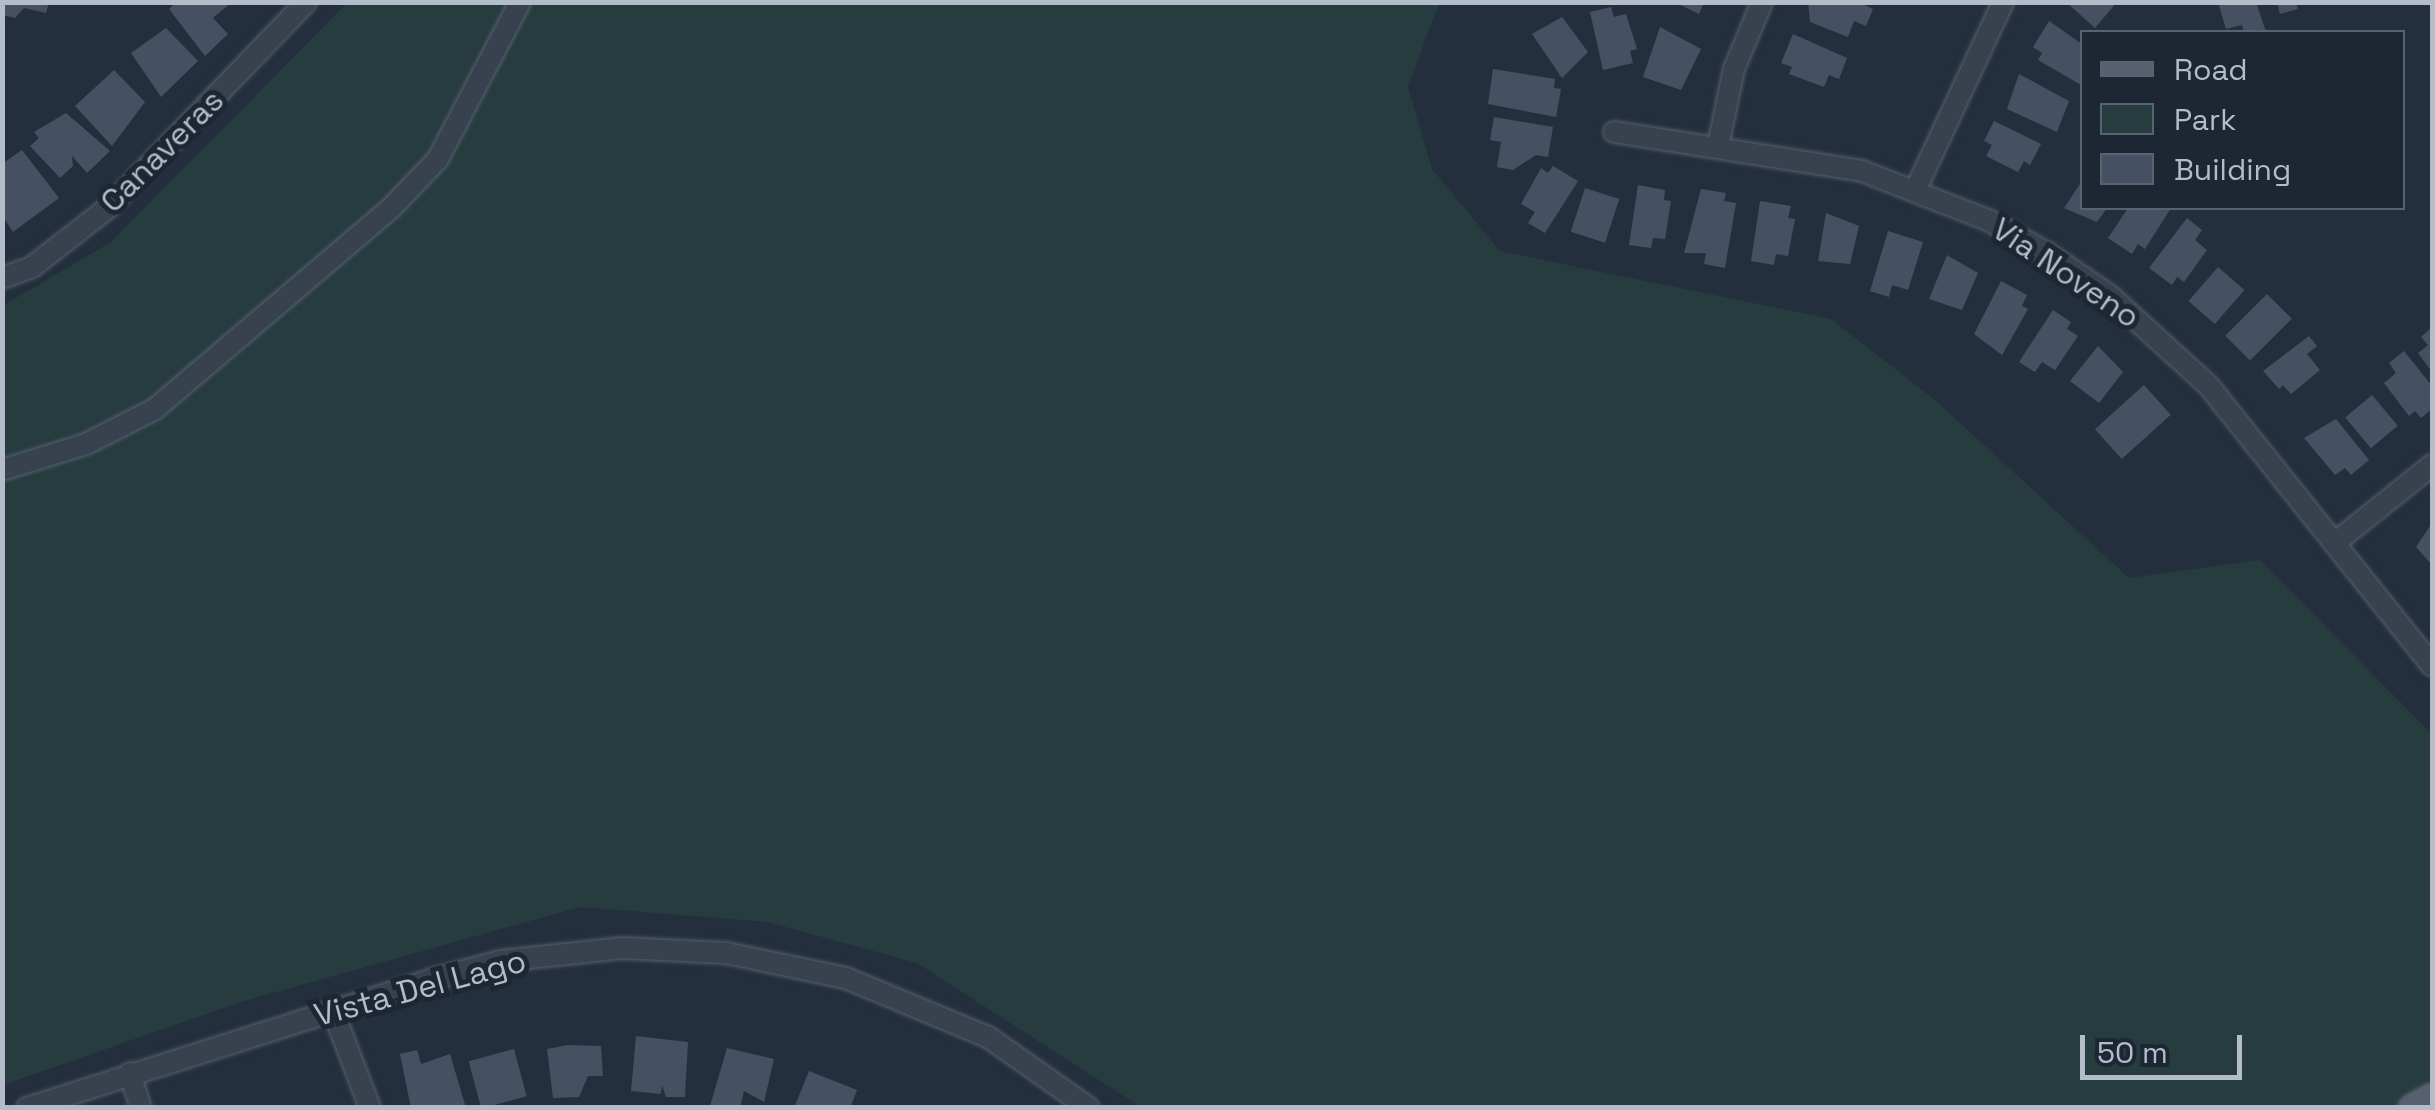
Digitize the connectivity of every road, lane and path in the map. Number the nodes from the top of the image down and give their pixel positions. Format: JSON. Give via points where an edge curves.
{"nodes":[{"id":1,"x":306,"y":2,"type":"edge"},
{"id":2,"x":520,"y":2,"type":"edge"},
{"id":3,"x":1762,"y":2,"type":"edge"},
{"id":4,"x":2003,"y":2,"type":"edge"},
{"id":5,"x":1614,"y":132,"type":"dead end"},
{"id":6,"x":1718,"y":146,"type":"junction"},
{"id":7,"x":1915,"y":190,"type":"junction"},
{"id":8,"x":2,"y":278,"type":"edge"},
{"id":9,"x":2432,"y":464,"type":"edge"},
{"id":10,"x":2,"y":470,"type":"edge"},
{"id":11,"x":2336,"y":542,"type":"junction"},
{"id":12,"x":2432,"y":666,"type":"edge"},
{"id":13,"x":333,"y":1011,"type":"junction"},
{"id":14,"x":130,"y":1073,"type":"junction"},
{"id":15,"x":2432,"y":1098,"type":"edge"},
{"id":16,"x":27,"y":1108,"type":"edge"},
{"id":17,"x":142,"y":1108,"type":"edge"},
{"id":18,"x":370,"y":1108,"type":"edge"},
{"id":19,"x":1089,"y":1108,"type":"edge"},
{"id":20,"x":2413,"y":1108,"type":"edge"}],
"edges":[{"from":1,"to":8,"type":"street","name":"Canaveras","via":[[108,207],[32,267]]},
{"from":2,"to":10,"type":"street","via":[[438,159],[392,207],[155,409],[86,444]]},
{"from":3,"to":6,"type":"street","via":[[1734,69]]},
{"from":4,"to":7,"type":"street"},
{"from":5,"to":6,"type":"street","name":"Via Noveno"},
{"from":6,"to":7,"type":"street","name":"Via Noveno","via":[[1843,167]]},
{"from":7,"to":11,"type":"street","name":"Via Noveno","via":[[1990,220],[2109,295],[2208,385]]},
{"from":9,"to":11,"type":"street"},
{"from":11,"to":12,"type":"street","name":"Via Noveno"},
{"from":13,"to":14,"type":"street","name":"Vista Del Lago"},
{"from":13,"to":18,"type":"street"},
{"from":13,"to":19,"type":"street","name":"Vista Del Lago","via":[[430,980],[562,952],[726,953],[846,978],[945,1016],[1038,1068]]},
{"from":14,"to":16,"type":"street","name":"Vista Del Lago"},
{"from":14,"to":17,"type":"street"},
{"from":15,"to":20,"type":"main road"}]}
